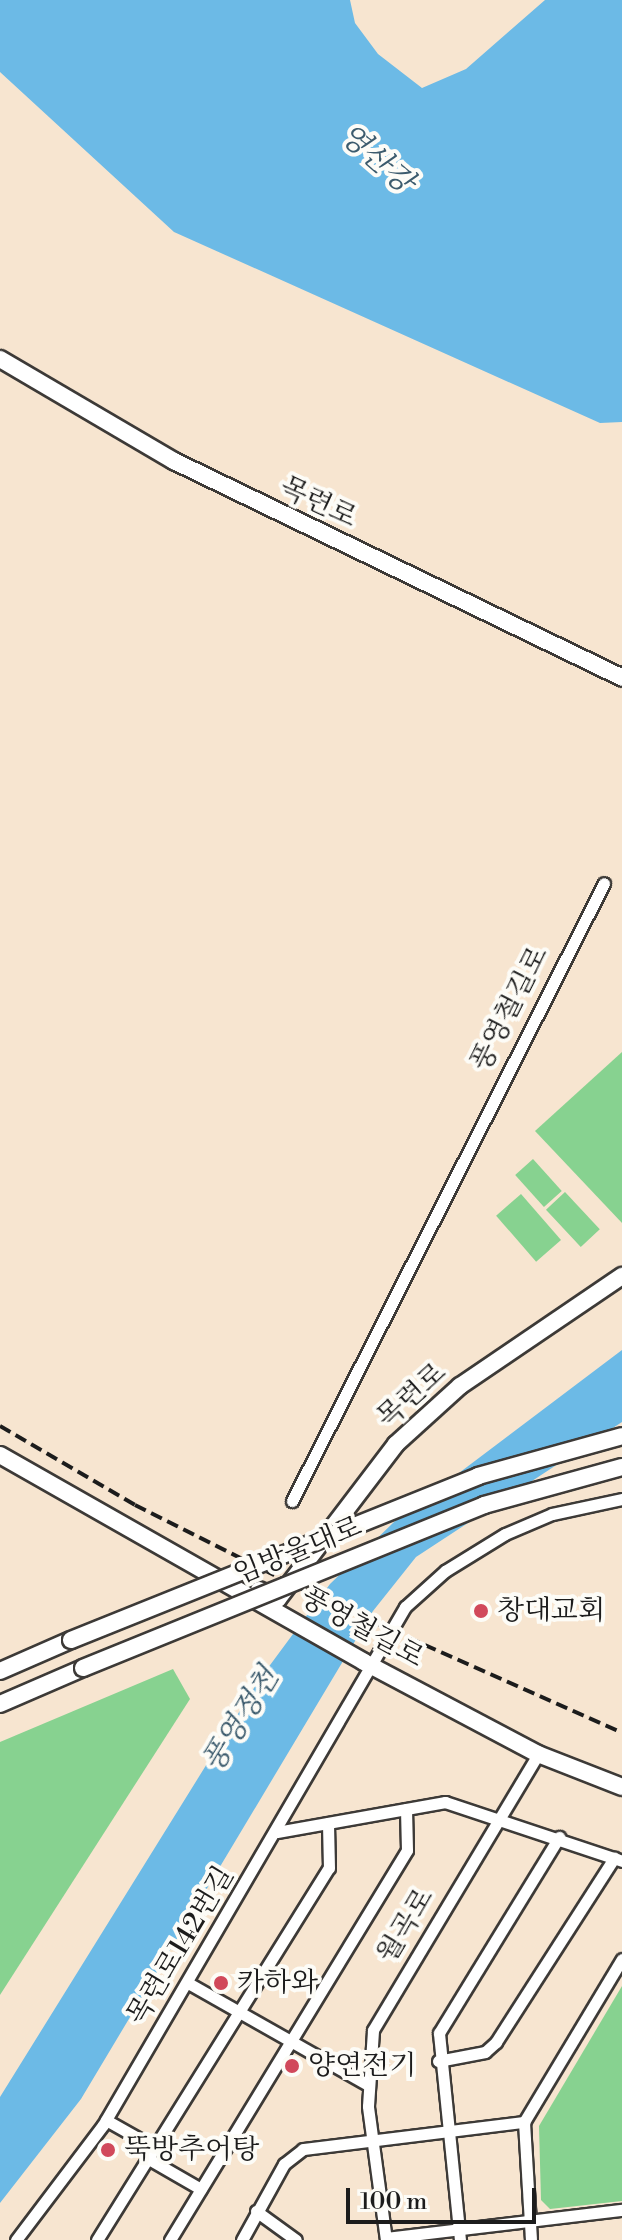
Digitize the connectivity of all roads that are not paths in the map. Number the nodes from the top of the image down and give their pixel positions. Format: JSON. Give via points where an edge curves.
{"nodes":[{"id":1,"x":0,"y":359,"type":"edge"},
{"id":2,"x":622,"y":678,"type":"edge"},
{"id":3,"x":604,"y":883,"type":"dead end"},
{"id":4,"x":622,"y":1276,"type":"edge"},
{"id":5,"x":622,"y":1436,"type":"edge"},
{"id":6,"x":0,"y":1455,"type":"edge"},
{"id":7,"x":622,"y":1467,"type":"edge"},
{"id":8,"x":622,"y":1499,"type":"edge"},
{"id":9,"x":292,"y":1501,"type":"dead end"},
{"id":10,"x":272,"y":1602,"type":"junction"},
{"id":11,"x":368,"y":1664,"type":"junction"},
{"id":12,"x":0,"y":1671,"type":"edge"},
{"id":13,"x":0,"y":1704,"type":"edge"},
{"id":14,"x":538,"y":1754,"type":"junction"},
{"id":15,"x":622,"y":1787,"type":"edge"},
{"id":16,"x":406,"y":1809,"type":"junction"},
{"id":17,"x":501,"y":1817,"type":"junction"},
{"id":18,"x":328,"y":1823,"type":"junction"},
{"id":19,"x":277,"y":1832,"type":"junction"},
{"id":20,"x":559,"y":1837,"type":"junction"},
{"id":21,"x":618,"y":1859,"type":"edge"},
{"id":22,"x":622,"y":1959,"type":"edge"},
{"id":23,"x":188,"y":1983,"type":"junction"},
{"id":24,"x":239,"y":2012,"type":"junction"},
{"id":25,"x":292,"y":2042,"type":"junction"},
{"id":26,"x":438,"y":2061,"type":"junction"},
{"id":27,"x":368,"y":2085,"type":"junction"},
{"id":28,"x":106,"y":2120,"type":"junction"},
{"id":29,"x":524,"y":2122,"type":"junction"},
{"id":30,"x":447,"y":2131,"type":"junction"},
{"id":31,"x":373,"y":2139,"type":"junction"},
{"id":32,"x":156,"y":2143,"type":"junction"},
{"id":33,"x":147,"y":2158,"type":"junction"},
{"id":34,"x":201,"y":2189,"type":"junction"},
{"id":35,"x":622,"y":2210,"type":"edge"},
{"id":36,"x":256,"y":2211,"type":"junction"},
{"id":37,"x":529,"y":2220,"type":"junction"},
{"id":38,"x":459,"y":2235,"type":"edge"},
{"id":39,"x":386,"y":2239,"type":"edge"},
{"id":40,"x":16,"y":2240,"type":"edge"},
{"id":41,"x":97,"y":2240,"type":"edge"},
{"id":42,"x":170,"y":2240,"type":"edge"},
{"id":43,"x":242,"y":2240,"type":"edge"},
{"id":44,"x":296,"y":2240,"type":"edge"},
{"id":45,"x":531,"y":2240,"type":"edge"}],
"edges":[{"from":1,"to":2,"type":"street","name":"목련로","via":[[174,461]]},
{"from":3,"to":9,"type":"street","name":"풍영철길로"},
{"from":4,"to":10,"type":"street","name":"목련로","via":[[470,1379],[400,1439]]},
{"from":5,"to":12,"type":"street","bridge":true,"via":[[478,1476]]},
{"from":6,"to":10,"type":"street","name":"풍영철길로","via":[[186,1562],[201,1561]]},
{"from":7,"to":13,"type":"street","name":"임방울대로","bridge":true,"via":[[484,1505]]},
{"from":8,"to":11,"type":"street","name":"목련로142번길","via":[[552,1514],[470,1553],[405,1607]]},
{"from":10,"to":11,"type":"street","name":"풍영철길로"},
{"from":11,"to":14,"type":"street","name":"풍영철길로"},
{"from":11,"to":19,"type":"street","name":"목련로142번길"},
{"from":14,"to":15,"type":"street","name":"풍영철길로"},
{"from":14,"to":17,"type":"street","name":"월곡로"},
{"from":16,"to":17,"type":"street","via":[[445,1802]]},
{"from":16,"to":18,"type":"street"},
{"from":16,"to":25,"type":"street","via":[[407,1850]]},
{"from":17,"to":20,"type":"street"},
{"from":17,"to":27,"type":"street","name":"월곡로","via":[[377,2021]]},
{"from":18,"to":19,"type":"street"},
{"from":18,"to":24,"type":"street","via":[[329,1868]]},
{"from":19,"to":23,"type":"street","name":"목련로142번길"},
{"from":20,"to":21,"type":"street"},
{"from":20,"to":26,"type":"street","via":[[439,2033]]},
{"from":21,"to":26,"type":"street","via":[[496,2042],[485,2052]]},
{"from":22,"to":29,"type":"street"},
{"from":23,"to":24,"type":"street"},
{"from":23,"to":28,"type":"street","name":"목련로142번길"},
{"from":24,"to":25,"type":"street"},
{"from":24,"to":32,"type":"street"},
{"from":25,"to":27,"type":"street"},
{"from":25,"to":34,"type":"street"},
{"from":26,"to":30,"type":"street"},
{"from":27,"to":31,"type":"street","name":"월곡로"},
{"from":28,"to":32,"type":"street"},
{"from":28,"to":40,"type":"street","name":"목련로142번길"},
{"from":29,"to":30,"type":"street"},
{"from":29,"to":37,"type":"street"},
{"from":30,"to":31,"type":"street"},
{"from":30,"to":38,"type":"street"},
{"from":31,"to":36,"type":"street","via":[[296,2152]]},
{"from":31,"to":39,"type":"street","name":"월곡로"},
{"from":32,"to":33,"type":"street"},
{"from":33,"to":34,"type":"street"},
{"from":33,"to":41,"type":"street"},
{"from":34,"to":42,"type":"street"},
{"from":35,"to":37,"type":"street"},
{"from":36,"to":43,"type":"street"},
{"from":36,"to":44,"type":"street"},
{"from":37,"to":38,"type":"street"},
{"from":37,"to":45,"type":"street"},
{"from":38,"to":39,"type":"street"}]}
